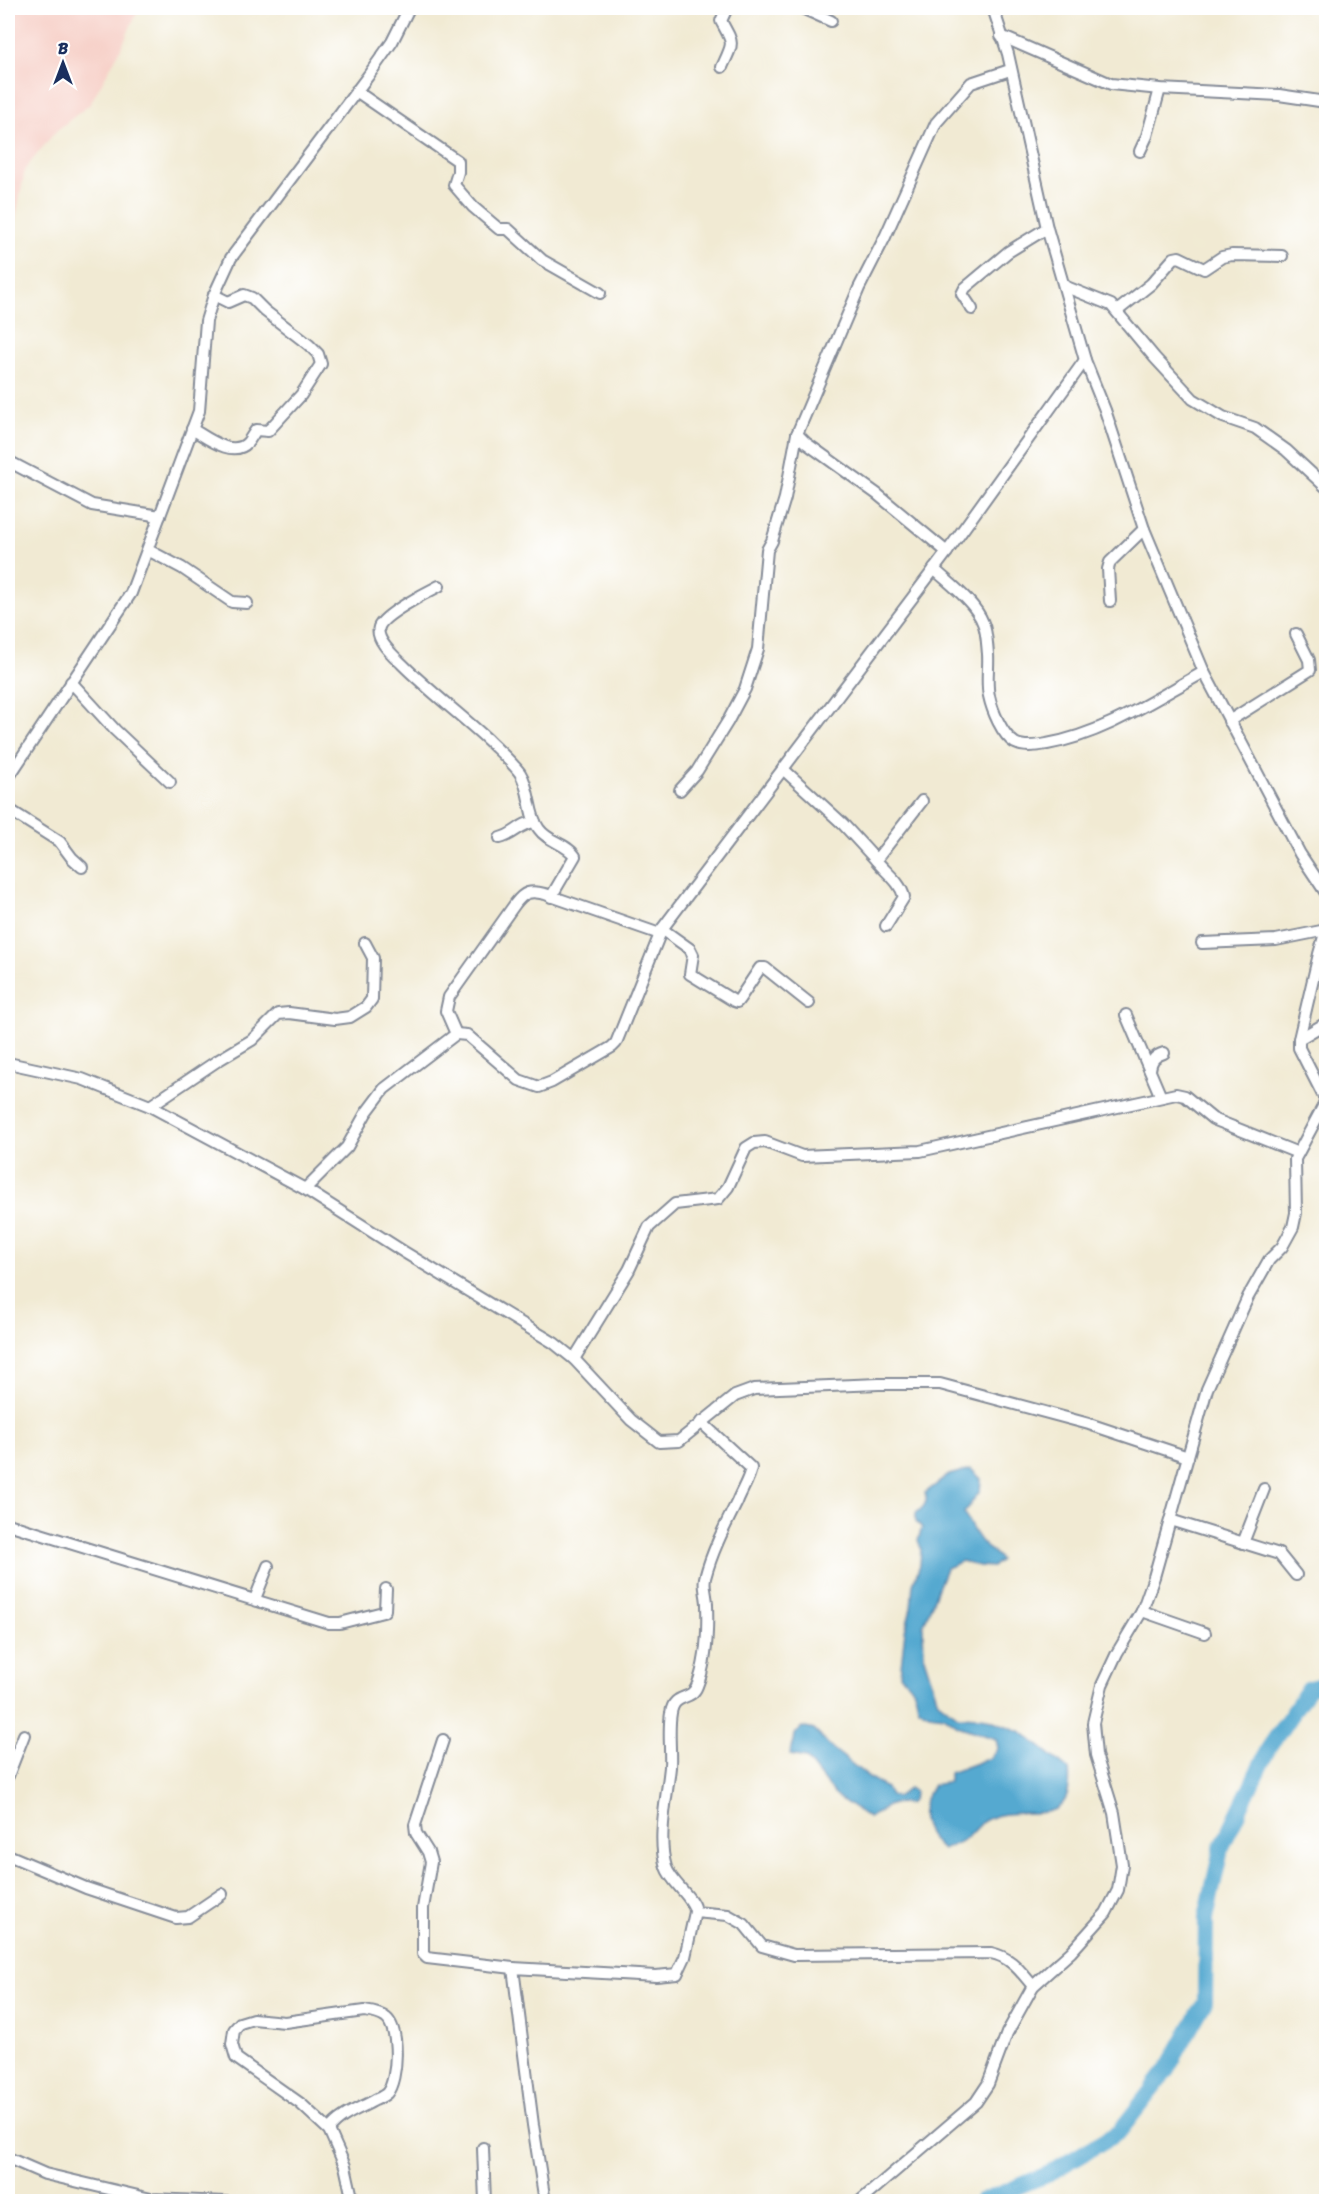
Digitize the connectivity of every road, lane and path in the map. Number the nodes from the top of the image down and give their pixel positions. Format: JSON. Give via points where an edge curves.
{"nodes":[{"id":1,"x":410,"y":8,"type":"edge"},
{"id":2,"x":727,"y":8,"type":"edge"},
{"id":3,"x":802,"y":8,"type":"edge"},
{"id":4,"x":993,"y":8,"type":"edge"},
{"id":5,"x":831,"y":21,"type":"dead end"},
{"id":6,"x":1001,"y":36,"type":"junction"},
{"id":7,"x":722,"y":67,"type":"dead end"},
{"id":8,"x":1010,"y":70,"type":"junction"},
{"id":9,"x":1160,"y":89,"type":"junction"},
{"id":10,"x":356,"y":91,"type":"junction"},
{"id":11,"x":1326,"y":102,"type":"edge"},
{"id":12,"x":1140,"y":151,"type":"dead end"},
{"id":13,"x":1047,"y":228,"type":"junction"},
{"id":14,"x":1282,"y":256,"type":"dead end"},
{"id":15,"x":1064,"y":286,"type":"junction"},
{"id":16,"x":600,"y":293,"type":"dead end"},
{"id":17,"x":214,"y":295,"type":"junction"},
{"id":18,"x":972,"y":309,"type":"dead end"},
{"id":19,"x":1117,"y":311,"type":"junction"},
{"id":20,"x":1085,"y":360,"type":"junction"},
{"id":21,"x":192,"y":429,"type":"junction"},
{"id":22,"x":797,"y":434,"type":"junction"},
{"id":23,"x":8,"y":461,"type":"edge"},
{"id":24,"x":1326,"y":488,"type":"edge"},
{"id":25,"x":160,"y":516,"type":"junction"},
{"id":26,"x":1143,"y":529,"type":"junction"},
{"id":27,"x":148,"y":550,"type":"junction"},
{"id":28,"x":947,"y":552,"type":"junction"},
{"id":29,"x":934,"y":568,"type":"junction"},
{"id":30,"x":439,"y":586,"type":"dead end"},
{"id":31,"x":1110,"y":601,"type":"dead end"},
{"id":32,"x":247,"y":603,"type":"dead end"},
{"id":33,"x":1296,"y":634,"type":"dead end"},
{"id":34,"x":1204,"y":672,"type":"junction"},
{"id":35,"x":71,"y":682,"type":"junction"},
{"id":36,"x":1228,"y":721,"type":"junction"},
{"id":37,"x":783,"y":769,"type":"junction"},
{"id":38,"x":8,"y":778,"type":"edge"},
{"id":39,"x":170,"y":782,"type":"dead end"},
{"id":40,"x":680,"y":790,"type":"dead end"},
{"id":41,"x":922,"y":801,"type":"dead end"},
{"id":42,"x":8,"y":808,"type":"edge"},
{"id":43,"x":535,"y":822,"type":"junction"},
{"id":44,"x":500,"y":838,"type":"dead end"},
{"id":45,"x":876,"y":860,"type":"junction"},
{"id":46,"x":82,"y":867,"type":"dead end"},
{"id":47,"x":1326,"y":893,"type":"edge"},
{"id":48,"x":551,"y":897,"type":"junction"},
{"id":49,"x":886,"y":926,"type":"dead end"},
{"id":50,"x":1326,"y":930,"type":"edge"},
{"id":51,"x":661,"y":932,"type":"junction"},
{"id":52,"x":365,"y":943,"type":"dead end"},
{"id":53,"x":1202,"y":943,"type":"dead end"},
{"id":54,"x":809,"y":1003,"type":"dead end"},
{"id":55,"x":1126,"y":1015,"type":"dead end"},
{"id":56,"x":1326,"y":1023,"type":"edge"},
{"id":57,"x":456,"y":1034,"type":"junction"},
{"id":58,"x":1299,"y":1038,"type":"junction"},
{"id":59,"x":1164,"y":1053,"type":"dead end"},
{"id":60,"x":8,"y":1062,"type":"edge"},
{"id":61,"x":1150,"y":1070,"type":"junction"},
{"id":62,"x":1161,"y":1097,"type":"junction"},
{"id":63,"x":150,"y":1106,"type":"junction"},
{"id":64,"x":1298,"y":1153,"type":"junction"},
{"id":65,"x":305,"y":1189,"type":"junction"},
{"id":66,"x":574,"y":1359,"type":"junction"},
{"id":67,"x":701,"y":1422,"type":"junction"},
{"id":68,"x":1188,"y":1457,"type":"junction"},
{"id":69,"x":1264,"y":1490,"type":"dead end"},
{"id":70,"x":1170,"y":1520,"type":"junction"},
{"id":71,"x":8,"y":1524,"type":"edge"},
{"id":72,"x":1243,"y":1544,"type":"junction"},
{"id":73,"x":268,"y":1566,"type":"dead end"},
{"id":74,"x":1296,"y":1575,"type":"dead end"},
{"id":75,"x":386,"y":1589,"type":"dead end"},
{"id":76,"x":255,"y":1599,"type":"junction"},
{"id":77,"x":1142,"y":1611,"type":"junction"},
{"id":78,"x":1205,"y":1633,"type":"dead end"},
{"id":79,"x":24,"y":1735,"type":"dead end"},
{"id":80,"x":443,"y":1740,"type":"dead end"},
{"id":81,"x":8,"y":1776,"type":"edge"},
{"id":82,"x":8,"y":1855,"type":"edge"},
{"id":83,"x":222,"y":1894,"type":"dead end"},
{"id":84,"x":695,"y":1912,"type":"junction"},
{"id":85,"x":513,"y":1968,"type":"junction"},
{"id":86,"x":1033,"y":1986,"type":"junction"},
{"id":87,"x":328,"y":2130,"type":"junction"},
{"id":88,"x":483,"y":2148,"type":"dead end"},
{"id":89,"x":8,"y":2158,"type":"edge"},
{"id":90,"x":151,"y":2200,"type":"edge"},
{"id":91,"x":226,"y":2202,"type":"edge"},
{"id":92,"x":353,"y":2202,"type":"edge"},
{"id":93,"x":485,"y":2202,"type":"edge"},
{"id":94,"x":545,"y":2202,"type":"edge"},
{"id":95,"x":859,"y":2202,"type":"edge"}],
"edges":[{"from":1,"to":10,"type":"street","via":[[392,42]]},
{"from":2,"to":7,"type":"street","via":[[721,21],[731,36],[732,46]]},
{"from":3,"to":5,"type":"street"},
{"from":4,"to":6,"type":"street"},
{"from":6,"to":8,"type":"street"},
{"from":6,"to":9,"type":"street","via":[[1111,84]]},
{"from":8,"to":13,"type":"street"},
{"from":8,"to":22,"type":"street","via":[[971,83],[936,123],[845,319]]},
{"from":9,"to":11,"type":"street","via":[[1279,95]]},
{"from":9,"to":12,"type":"street"},
{"from":10,"to":16,"type":"street","via":[[458,161],[454,184],[499,229],[508,229],[542,260]]},
{"from":10,"to":17,"type":"street","via":[[231,258]]},
{"from":13,"to":15,"type":"street"},
{"from":13,"to":18,"type":"street","via":[[1008,252],[965,288],[962,294]]},
{"from":14,"to":19,"type":"street","via":[[1232,255],[1204,269],[1174,258],[1151,284]]},
{"from":15,"to":19,"type":"street"},
{"from":15,"to":20,"type":"street"},
{"from":17,"to":21,"type":"street","via":[[206,321],[201,397]]},
{"from":17,"to":21,"type":"street","via":[[228,302],[244,295],[252,298],[309,345],[321,364],[285,414],[268,431],[256,430],[241,446],[219,445]]},
{"from":19,"to":24,"type":"street","via":[[1193,399],[1223,417],[1255,428],[1286,450]]},
{"from":20,"to":26,"type":"street"},
{"from":20,"to":28,"type":"street"},
{"from":21,"to":25,"type":"street"},
{"from":22,"to":28,"type":"street"},
{"from":22,"to":40,"type":"street","via":[[785,498],[767,550],[758,649],[745,689],[697,771]]},
{"from":23,"to":25,"type":"street","via":[[92,505]]},
{"from":25,"to":27,"type":"street"},
{"from":26,"to":31,"type":"street","via":[[1110,562]]},
{"from":26,"to":34,"type":"street"},
{"from":27,"to":32,"type":"street","via":[[232,602]]},
{"from":27,"to":35,"type":"street","via":[[131,593]]},
{"from":28,"to":29,"type":"street"},
{"from":29,"to":34,"type":"street","via":[[983,622],[988,694],[1006,734],[1022,746],[1065,741],[1096,731]]},
{"from":29,"to":37,"type":"street"},
{"from":30,"to":43,"type":"street","via":[[383,621],[378,630],[381,639],[412,674],[515,768],[526,785]]},
{"from":33,"to":36,"type":"street","via":[[1310,670]]},
{"from":34,"to":36,"type":"street"},
{"from":35,"to":38,"type":"street"},
{"from":35,"to":39,"type":"street"},
{"from":36,"to":47,"type":"street","via":[[1300,854]]},
{"from":37,"to":45,"type":"street"},
{"from":37,"to":51,"type":"street"},
{"from":41,"to":45,"type":"street"},
{"from":42,"to":46,"type":"street","via":[[60,842]]},
{"from":43,"to":44,"type":"street"},
{"from":43,"to":48,"type":"street","via":[[545,835],[575,856]]},
{"from":45,"to":49,"type":"street","via":[[898,883],[904,897]]},
{"from":48,"to":51,"type":"street"},
{"from":48,"to":57,"type":"street","via":[[530,891],[521,895],[453,990],[446,1011]]},
{"from":50,"to":53,"type":"street","via":[[1276,940]]},
{"from":50,"to":58,"type":"street"},
{"from":51,"to":54,"type":"street","via":[[690,949],[690,974],[734,1001],[755,973],[765,968]]},
{"from":51,"to":57,"type":"street","via":[[616,1043],[552,1082],[539,1087],[519,1080],[467,1035]]},
{"from":52,"to":63,"type":"street","via":[[374,958],[372,999],[366,1007],[350,1017],[335,1019],[278,1014],[257,1037]]},
{"from":55,"to":61,"type":"street"},
{"from":56,"to":58,"type":"street"},
{"from":57,"to":65,"type":"street","via":[[384,1089],[347,1147]]},
{"from":58,"to":64,"type":"street","via":[[1299,1048],[1326,1101]]},
{"from":59,"to":61,"type":"street","via":[[1151,1061]]},
{"from":60,"to":63,"type":"street","via":[[82,1079]]},
{"from":61,"to":62,"type":"street"},
{"from":62,"to":64,"type":"street","via":[[1180,1094],[1214,1119]]},
{"from":62,"to":66,"type":"street","via":[[921,1151],[802,1156],[765,1142],[754,1143],[746,1148],[718,1199],[675,1204],[649,1227],[629,1270]]},
{"from":63,"to":65,"type":"street"},
{"from":64,"to":68,"type":"street","via":[[1294,1159],[1293,1227],[1248,1297],[1207,1389]]},
{"from":65,"to":66,"type":"street"},
{"from":66,"to":67,"type":"street","via":[[631,1420],[659,1442],[679,1441]]},
{"from":67,"to":68,"type":"street","via":[[735,1396],[754,1389],[932,1383],[1089,1424]]},
{"from":67,"to":84,"type":"street","via":[[751,1468],[705,1580],[706,1646],[697,1688],[692,1695],[674,1702],[671,1710],[665,1862],[674,1883]]},
{"from":68,"to":70,"type":"street"},
{"from":69,"to":72,"type":"street"},
{"from":70,"to":72,"type":"street"},
{"from":70,"to":77,"type":"street"},
{"from":71,"to":76,"type":"street"},
{"from":72,"to":74,"type":"street","via":[[1279,1554]]},
{"from":73,"to":76,"type":"street"},
{"from":75,"to":76,"type":"street","via":[[383,1612],[340,1623],[328,1623]]},
{"from":77,"to":78,"type":"street"},
{"from":77,"to":86,"type":"street","via":[[1102,1685],[1093,1723],[1096,1755],[1114,1813],[1122,1865],[1118,1890],[1106,1913]]},
{"from":79,"to":81,"type":"street"},
{"from":80,"to":85,"type":"street","via":[[415,1824],[431,1862],[423,1908],[423,1954],[427,1958]]},
{"from":82,"to":83,"type":"street","via":[[86,1888],[176,1918],[188,1917]]},
{"from":84,"to":85,"type":"street","via":[[677,1974]]},
{"from":84,"to":86,"type":"street","via":[[728,1915],[744,1924],[762,1946],[794,1955],[991,1953],[1011,1961]]},
{"from":85,"to":94,"type":"street"},
{"from":86,"to":95,"type":"street","via":[[976,2102]]},
{"from":87,"to":87,"type":"street","via":[[301,2104],[237,2058],[232,2044],[234,2030],[240,2023],[253,2019],[285,2022],[364,2011],[387,2019],[395,2038],[394,2069],[386,2094],[335,2121]]},
{"from":87,"to":92,"type":"street","via":[[345,2166]]},
{"from":88,"to":93,"type":"street"},
{"from":89,"to":90,"type":"street","via":[[45,2174]]},
{"from":90,"to":91,"type":"street"}]}
